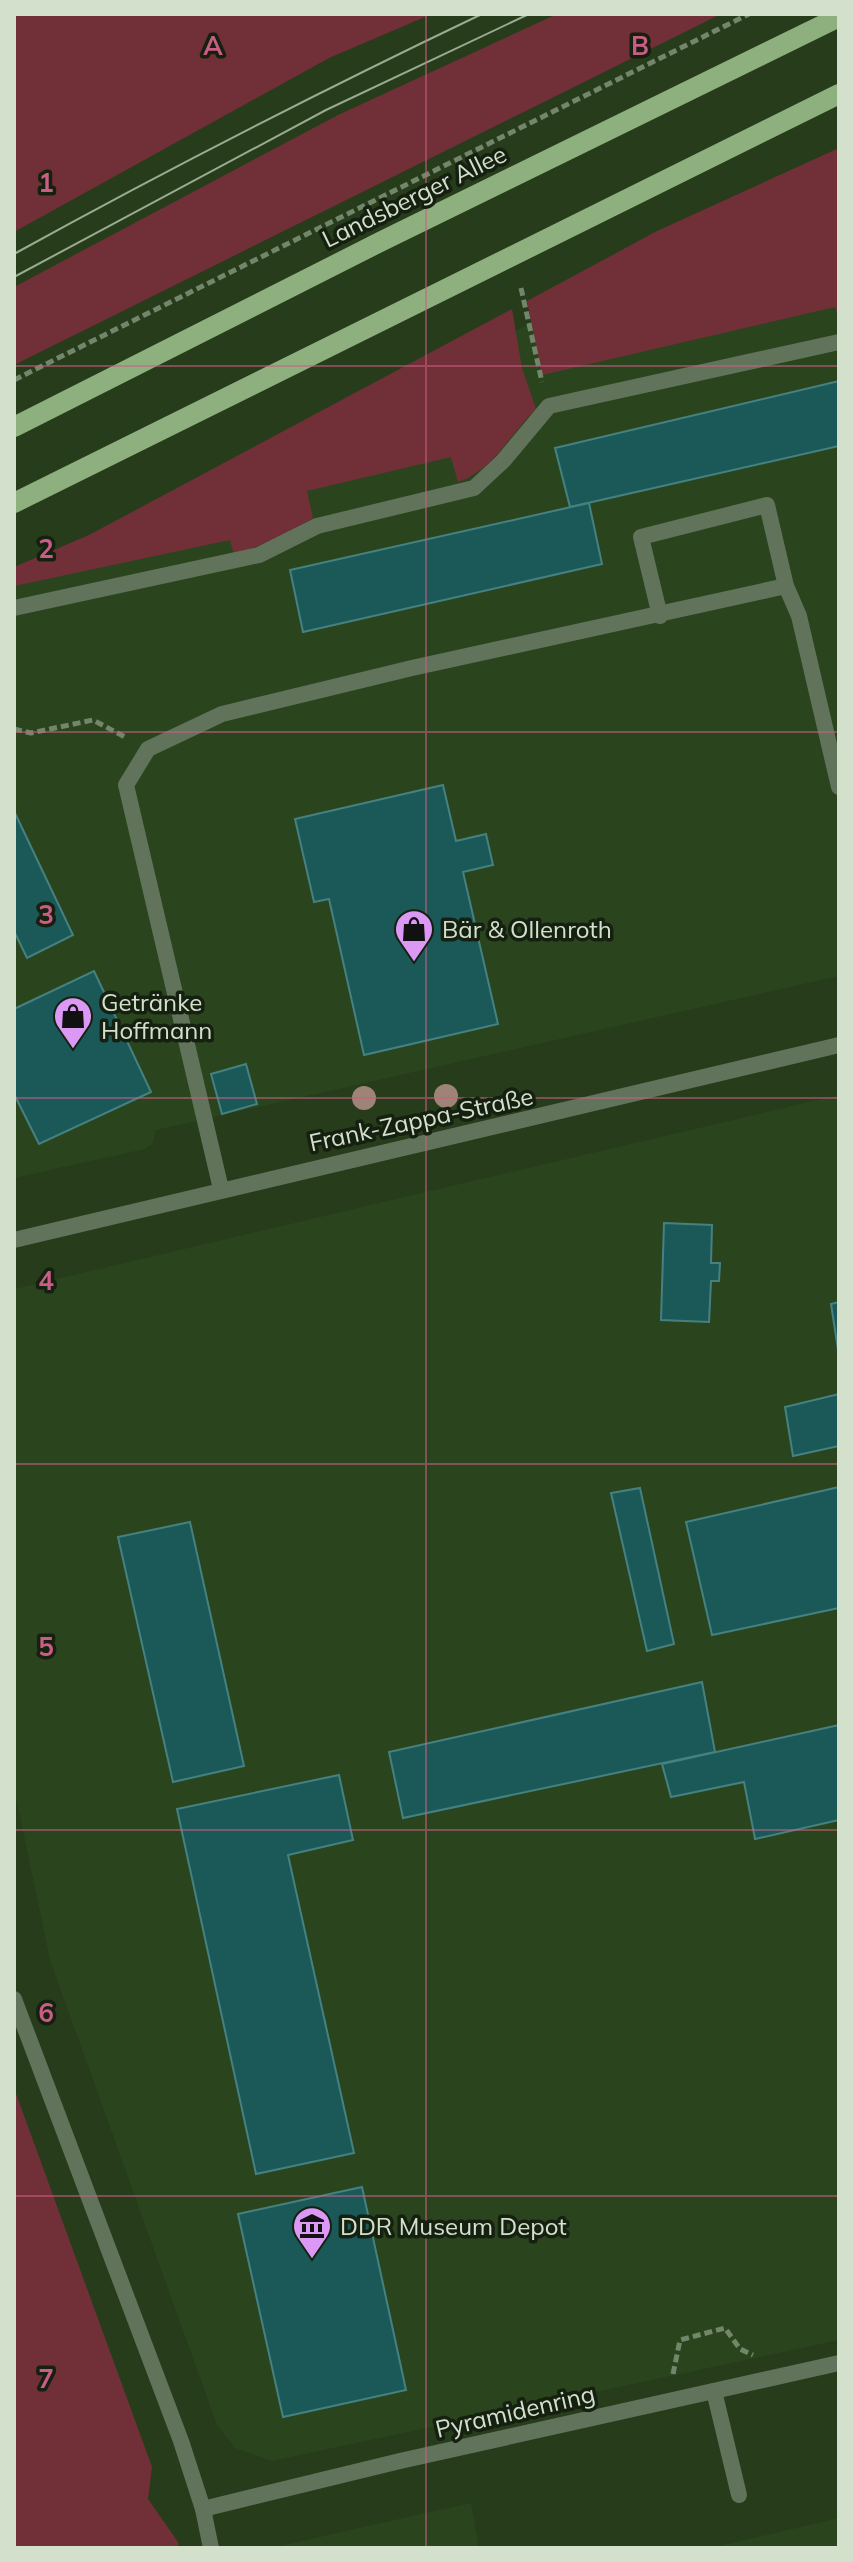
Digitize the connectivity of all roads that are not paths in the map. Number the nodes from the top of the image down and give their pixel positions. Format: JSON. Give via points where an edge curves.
{"nodes":[{"id":1,"x":839,"y":17,"type":"edge"},
{"id":2,"x":839,"y":94,"type":"edge"},
{"id":3,"x":839,"y":342,"type":"edge"},
{"id":4,"x":14,"y":427,"type":"edge"},
{"id":5,"x":14,"y":503,"type":"edge"},
{"id":6,"x":786,"y":586,"type":"junction"},
{"id":7,"x":14,"y":608,"type":"edge"},
{"id":8,"x":660,"y":616,"type":"junction"},
{"id":9,"x":839,"y":787,"type":"edge"},
{"id":10,"x":839,"y":1045,"type":"edge"},
{"id":11,"x":221,"y":1189,"type":"junction"},
{"id":12,"x":14,"y":1240,"type":"edge"},
{"id":13,"x":14,"y":1999,"type":"edge"},
{"id":14,"x":839,"y":2363,"type":"edge"},
{"id":15,"x":714,"y":2391,"type":"junction"},
{"id":16,"x":739,"y":2495,"type":"dead end"},
{"id":17,"x":203,"y":2509,"type":"junction"},
{"id":18,"x":211,"y":2548,"type":"edge"}],
"edges":[{"from":1,"to":4,"type":"main road","name":"Landsberger Allee"},
{"from":2,"to":5,"type":"main road"},
{"from":3,"to":7,"type":"street","via":[[549,406],[474,488],[317,526],[259,555]]},
{"from":6,"to":8,"type":"street"},
{"from":6,"to":8,"type":"street","via":[[767,505],[641,537]]},
{"from":6,"to":9,"type":"street","via":[[799,616]]},
{"from":8,"to":11,"type":"street","via":[[222,714],[148,749],[126,785]]},
{"from":10,"to":11,"type":"street","name":"Frank-Zappa-Straße"},
{"from":11,"to":12,"type":"street","name":"Frank-Zappa-Straße"},
{"from":13,"to":17,"type":"street"},
{"from":14,"to":15,"type":"street","name":"Pyramidenring"},
{"from":15,"to":16,"type":"street"},
{"from":15,"to":17,"type":"street","name":"Pyramidenring"},
{"from":17,"to":18,"type":"street"}]}
